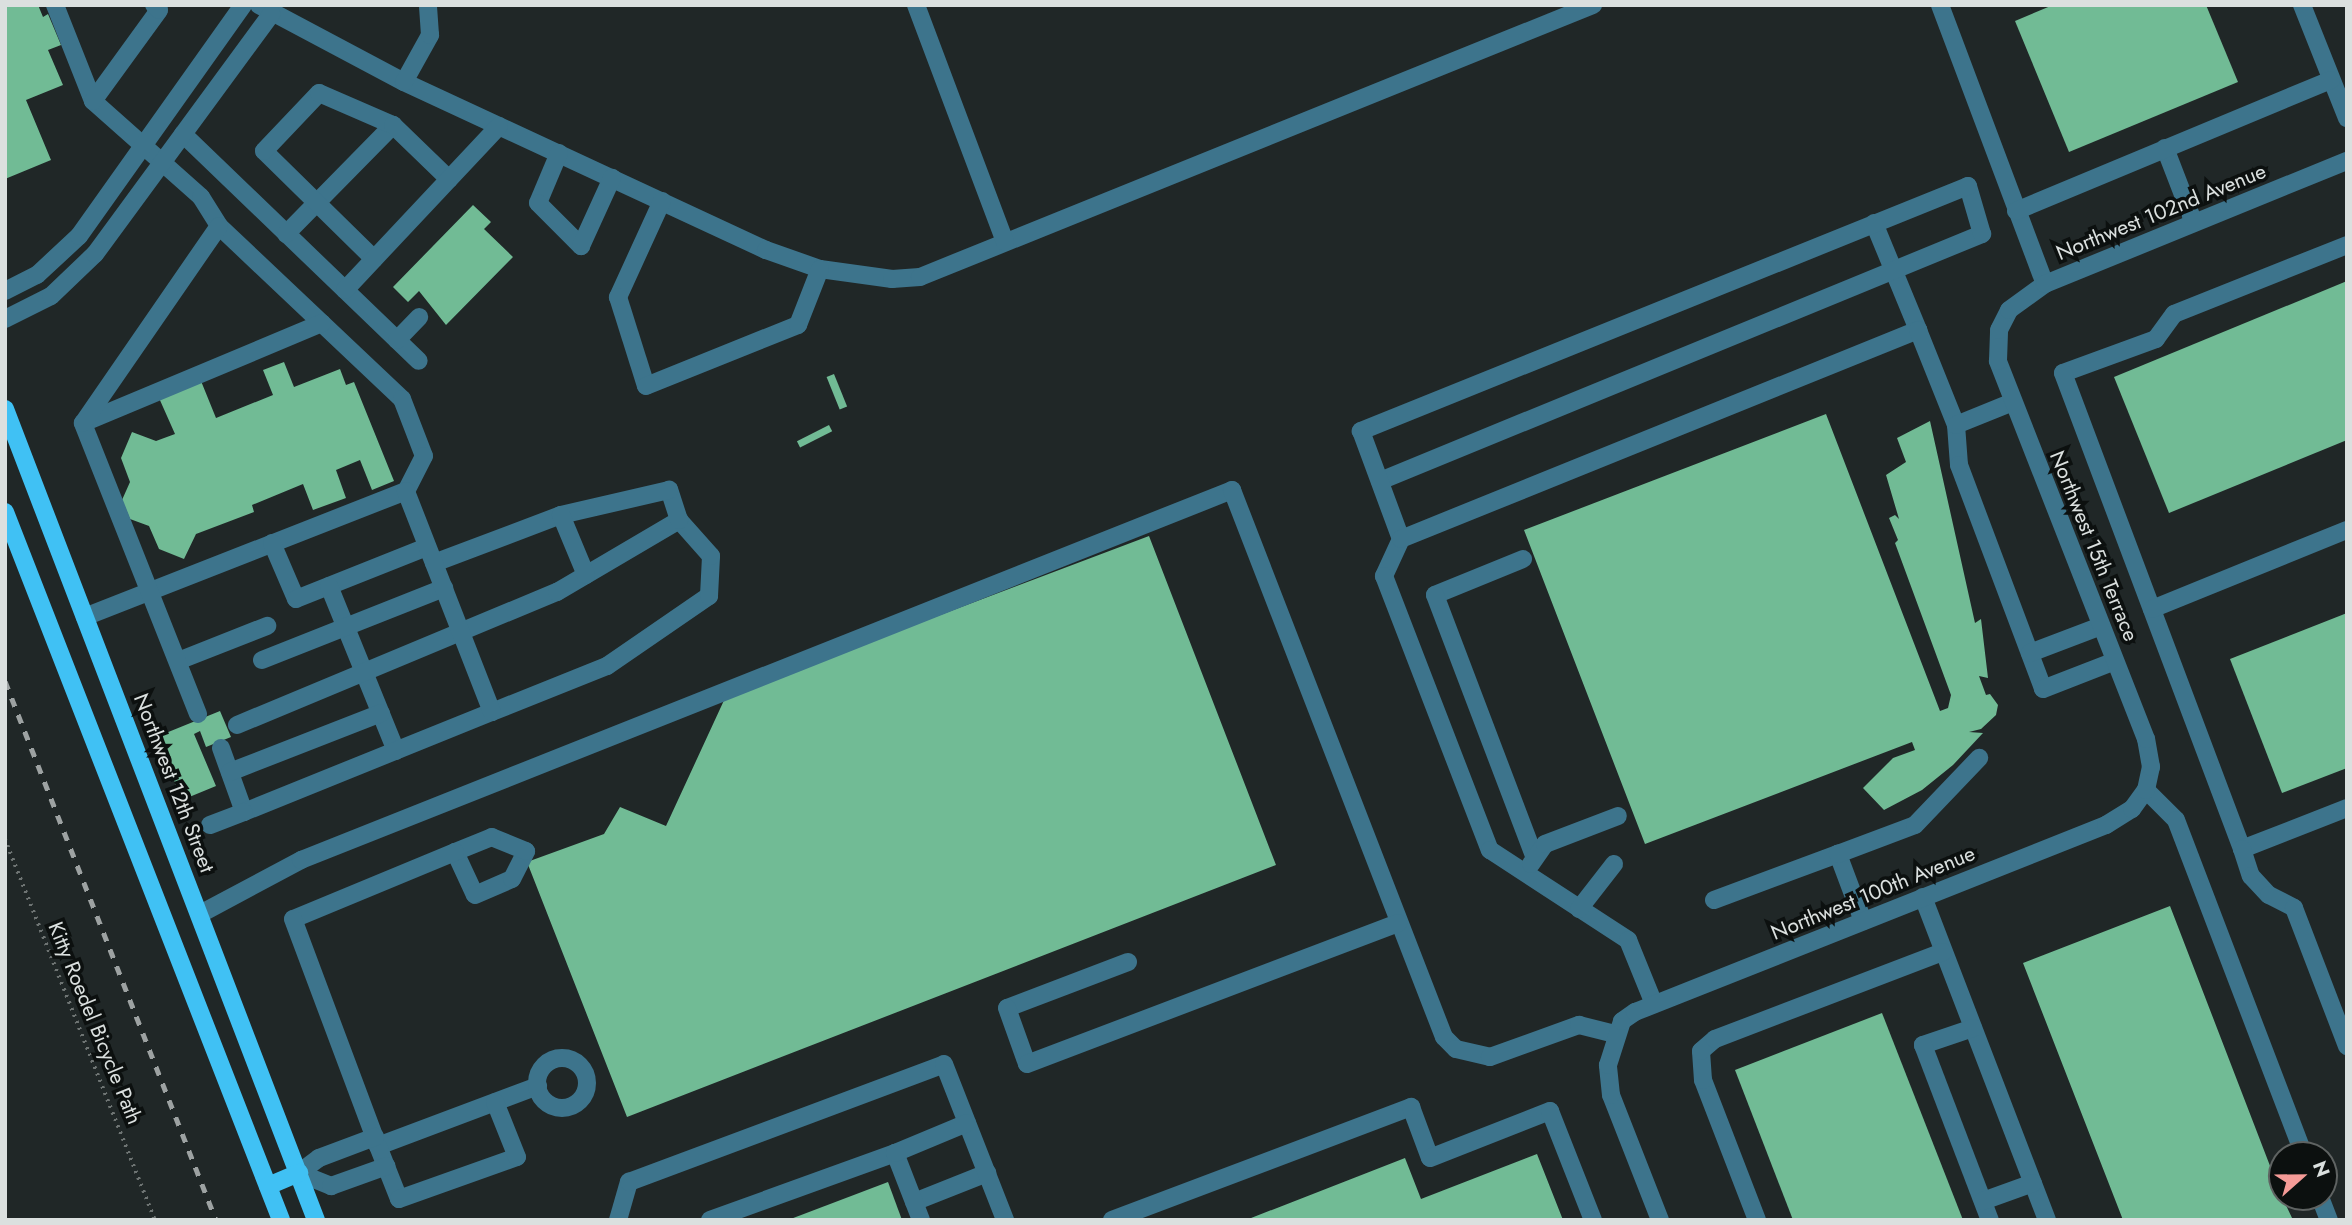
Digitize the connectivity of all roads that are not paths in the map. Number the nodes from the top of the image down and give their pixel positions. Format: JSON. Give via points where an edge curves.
{"nodes":[{"id":1,"x":55,"y":5,"type":"edge"},
{"id":2,"x":154,"y":5,"type":"edge"},
{"id":3,"x":243,"y":5,"type":"edge"},
{"id":4,"x":428,"y":5,"type":"edge"},
{"id":5,"x":916,"y":5,"type":"edge"},
{"id":6,"x":1593,"y":5,"type":"edge"},
{"id":7,"x":1940,"y":5,"type":"edge"},
{"id":8,"x":2302,"y":5,"type":"edge"},
{"id":9,"x":265,"y":9,"type":"edge"},
{"id":10,"x":2331,"y":80,"type":"junction"},
{"id":11,"x":404,"y":82,"type":"junction"},
{"id":12,"x":93,"y":102,"type":"junction"},
{"id":13,"x":2347,"y":118,"type":"edge"},
{"id":14,"x":393,"y":125,"type":"junction"},
{"id":15,"x":499,"y":126,"type":"junction"},
{"id":16,"x":183,"y":134,"type":"junction"},
{"id":17,"x":142,"y":146,"type":"junction"},
{"id":18,"x":2165,"y":148,"type":"junction"},
{"id":19,"x":559,"y":153,"type":"junction"},
{"id":20,"x":2347,"y":161,"type":"edge"},
{"id":21,"x":161,"y":164,"type":"junction"},
{"id":22,"x":612,"y":178,"type":"junction"},
{"id":23,"x":449,"y":179,"type":"junction"},
{"id":24,"x":662,"y":201,"type":"junction"},
{"id":25,"x":316,"y":203,"type":"junction"},
{"id":26,"x":2016,"y":211,"type":"junction"},
{"id":27,"x":1874,"y":223,"type":"junction"},
{"id":28,"x":2194,"y":223,"type":"junction"},
{"id":29,"x":219,"y":226,"type":"junction"},
{"id":30,"x":286,"y":234,"type":"junction"},
{"id":31,"x":1005,"y":242,"type":"junction"},
{"id":32,"x":2347,"y":245,"type":"edge"},
{"id":33,"x":374,"y":259,"type":"junction"},
{"id":34,"x":820,"y":269,"type":"junction"},
{"id":35,"x":1893,"y":270,"type":"junction"},
{"id":36,"x":2045,"y":284,"type":"junction"},
{"id":37,"x":345,"y":290,"type":"junction"},
{"id":38,"x":5,"y":291,"type":"edge"},
{"id":39,"x":419,"y":317,"type":"dead end"},
{"id":40,"x":5,"y":319,"type":"edge"},
{"id":41,"x":2003,"y":319,"type":"joint"},
{"id":42,"x":322,"y":323,"type":"junction"},
{"id":43,"x":1918,"y":330,"type":"junction"},
{"id":44,"x":397,"y":340,"type":"junction"},
{"id":45,"x":419,"y":361,"type":"dead end"},
{"id":46,"x":2013,"y":402,"type":"junction"},
{"id":47,"x":5,"y":409,"type":"edge"},
{"id":48,"x":83,"y":423,"type":"junction"},
{"id":49,"x":1956,"y":425,"type":"junction"},
{"id":50,"x":1380,"y":481,"type":"junction"},
{"id":51,"x":406,"y":491,"type":"junction"},
{"id":52,"x":5,"y":512,"type":"edge"},
{"id":53,"x":561,"y":515,"type":"junction"},
{"id":54,"x":679,"y":520,"type":"junction"},
{"id":55,"x":2347,"y":530,"type":"edge"},
{"id":56,"x":1401,"y":539,"type":"junction"},
{"id":57,"x":272,"y":543,"type":"junction"},
{"id":58,"x":431,"y":555,"type":"junction"},
{"id":59,"x":1522,"y":559,"type":"dead end"},
{"id":60,"x":586,"y":575,"type":"junction"},
{"id":61,"x":329,"y":586,"type":"junction"},
{"id":62,"x":444,"y":588,"type":"junction"},
{"id":63,"x":148,"y":592,"type":"junction"},
{"id":64,"x":2152,"y":610,"type":"junction"},
{"id":65,"x":85,"y":617,"type":"junction"},
{"id":66,"x":267,"y":625,"type":"dead end"},
{"id":67,"x":2101,"y":626,"type":"junction"},
{"id":68,"x":346,"y":627,"type":"junction"},
{"id":69,"x":461,"y":633,"type":"junction"},
{"id":70,"x":2030,"y":653,"type":"junction"},
{"id":71,"x":262,"y":660,"type":"dead end"},
{"id":72,"x":178,"y":661,"type":"junction"},
{"id":73,"x":2115,"y":661,"type":"junction"},
{"id":74,"x":364,"y":672,"type":"junction"},
{"id":75,"x":492,"y":712,"type":"junction"},
{"id":76,"x":381,"y":713,"type":"junction"},
{"id":77,"x":198,"y":714,"type":"dead end"},
{"id":78,"x":237,"y":725,"type":"dead end"},
{"id":79,"x":221,"y":748,"type":"dead end"},
{"id":80,"x":396,"y":751,"type":"junction"},
{"id":81,"x":1979,"y":758,"type":"dead end"},
{"id":82,"x":230,"y":772,"type":"junction"},
{"id":83,"x":2146,"y":790,"type":"junction"},
{"id":84,"x":2347,"y":808,"type":"edge"},
{"id":85,"x":244,"y":812,"type":"junction"},
{"id":86,"x":1618,"y":816,"type":"dead end"},
{"id":87,"x":210,"y":825,"type":"dead end"},
{"id":88,"x":2242,"y":849,"type":"junction"},
{"id":89,"x":455,"y":852,"type":"dead end"},
{"id":90,"x":1839,"y":854,"type":"junction"},
{"id":91,"x":1614,"y":864,"type":"dead end"},
{"id":92,"x":1530,"y":866,"type":"junction"},
{"id":93,"x":1923,"y":897,"type":"junction"},
{"id":94,"x":1714,"y":900,"type":"dead end"},
{"id":95,"x":1579,"y":909,"type":"junction"},
{"id":96,"x":200,"y":914,"type":"junction"},
{"id":97,"x":1863,"y":921,"type":"junction"},
{"id":98,"x":1398,"y":923,"type":"junction"},
{"id":99,"x":1944,"y":952,"type":"junction"},
{"id":100,"x":1128,"y":962,"type":"dead end"},
{"id":101,"x":1654,"y":1004,"type":"junction"},
{"id":102,"x":1973,"y":1028,"type":"junction"},
{"id":103,"x":1615,"y":1034,"type":"junction"},
{"id":104,"x":2347,"y":1046,"type":"edge"},
{"id":105,"x":538,"y":1086,"type":"dead end"},
{"id":106,"x":495,"y":1102,"type":"junction"},
{"id":107,"x":967,"y":1123,"type":"junction"},
{"id":108,"x":2299,"y":1141,"type":"edge"},
{"id":109,"x":377,"y":1142,"type":"junction"},
{"id":110,"x":895,"y":1153,"type":"junction"},
{"id":111,"x":387,"y":1166,"type":"junction"},
{"id":112,"x":299,"y":1173,"type":"junction"},
{"id":113,"x":986,"y":1173,"type":"junction"},
{"id":114,"x":2032,"y":1183,"type":"junction"},
{"id":115,"x":268,"y":1186,"type":"junction"},
{"id":116,"x":1983,"y":1201,"type":"junction"},
{"id":117,"x":914,"y":1202,"type":"junction"},
{"id":118,"x":741,"y":1215,"type":"edge"},
{"id":119,"x":281,"y":1220,"type":"edge"},
{"id":120,"x":316,"y":1220,"type":"edge"},
{"id":121,"x":618,"y":1220,"type":"edge"},
{"id":122,"x":710,"y":1220,"type":"edge"},
{"id":123,"x":921,"y":1220,"type":"edge"},
{"id":124,"x":1005,"y":1220,"type":"edge"},
{"id":125,"x":1112,"y":1220,"type":"edge"},
{"id":126,"x":1593,"y":1220,"type":"edge"},
{"id":127,"x":1660,"y":1220,"type":"edge"},
{"id":128,"x":1757,"y":1220,"type":"edge"},
{"id":129,"x":1990,"y":1220,"type":"edge"},
{"id":130,"x":2047,"y":1220,"type":"edge"}],
"edges":[{"from":1,"to":12,"type":"street"},
{"from":2,"to":12,"type":"street","via":[[159,10]]},
{"from":3,"to":17,"type":"street"},
{"from":4,"to":11,"type":"street","via":[[430,35]]},
{"from":5,"to":31,"type":"street"},
{"from":6,"to":31,"type":"street"},
{"from":7,"to":26,"type":"street"},
{"from":8,"to":10,"type":"street"},
{"from":9,"to":11,"type":"street"},
{"from":9,"to":16,"type":"street"},
{"from":10,"to":13,"type":"street"},
{"from":10,"to":18,"type":"street"},
{"from":11,"to":15,"type":"street"},
{"from":12,"to":17,"type":"street"},
{"from":14,"to":23,"type":"street"},
{"from":14,"to":25,"type":"street"},
{"from":14,"to":25,"type":"street","via":[[319,93],[264,151]]},
{"from":15,"to":19,"type":"street"},
{"from":15,"to":23,"type":"street"},
{"from":16,"to":21,"type":"street"},
{"from":16,"to":30,"type":"street"},
{"from":17,"to":21,"type":"street"},
{"from":17,"to":38,"type":"street","via":[[60,256]]},
{"from":18,"to":26,"type":"street"},
{"from":18,"to":28,"type":"street"},
{"from":19,"to":22,"type":"street"},
{"from":19,"to":22,"type":"street","via":[[538,203],[581,246]]},
{"from":20,"to":28,"type":"street","name":"Northwest 102nd Avenue"},
{"from":21,"to":29,"type":"street","via":[[201,197]]},
{"from":21,"to":40,"type":"street","via":[[74,279]]},
{"from":22,"to":24,"type":"street"},
{"from":23,"to":33,"type":"street"},
{"from":24,"to":34,"type":"street"},
{"from":24,"to":34,"type":"street","via":[[618,297],[646,386],[798,325]]},
{"from":25,"to":30,"type":"street"},
{"from":25,"to":33,"type":"street"},
{"from":26,"to":36,"type":"street"},
{"from":27,"to":35,"type":"street"},
{"from":27,"to":35,"type":"street","via":[[1968,186],[1982,234]]},
{"from":27,"to":50,"type":"street","via":[[1361,431]]},
{"from":28,"to":36,"type":"street","name":"Northwest 102nd Avenue"},
{"from":29,"to":42,"type":"street"},
{"from":29,"to":48,"type":"street"},
{"from":30,"to":37,"type":"street"},
{"from":31,"to":34,"type":"street","via":[[920,277],[892,279]]},
{"from":32,"to":64,"type":"street","via":[[2174,314],[2155,339],[2063,373]]},
{"from":33,"to":37,"type":"street"},
{"from":35,"to":43,"type":"street"},
{"from":35,"to":50,"type":"street"},
{"from":36,"to":41,"type":"street","name":"Northwest 102nd Avenue","via":[[2016,301]]},
{"from":37,"to":44,"type":"street"},
{"from":39,"to":44,"type":"street"},
{"from":41,"to":46,"type":"street","name":"Northwest 15th Terrace","via":[[1998,361]]},
{"from":42,"to":48,"type":"street"},
{"from":42,"to":51,"type":"street","via":[[402,398],[424,456]]},
{"from":43,"to":49,"type":"street"},
{"from":43,"to":56,"type":"street"},
{"from":44,"to":45,"type":"street"},
{"from":46,"to":49,"type":"street"},
{"from":46,"to":67,"type":"street","name":"Northwest 15th Terrace"},
{"from":47,"to":65,"type":"main road","name":"Northwest 12th Street"},
{"from":48,"to":63,"type":"street"},
{"from":49,"to":70,"type":"street","via":[[1959,465]]},
{"from":50,"to":56,"type":"street"},
{"from":51,"to":57,"type":"street"},
{"from":51,"to":58,"type":"street"},
{"from":52,"to":115,"type":"main road"},
{"from":53,"to":54,"type":"street","via":[[669,491]]},
{"from":53,"to":58,"type":"street"},
{"from":53,"to":60,"type":"street"},
{"from":54,"to":60,"type":"street"},
{"from":54,"to":75,"type":"street","via":[[711,556],[709,597],[607,666]]},
{"from":55,"to":64,"type":"street"},
{"from":56,"to":92,"type":"street","via":[[1384,576],[1490,850]]},
{"from":57,"to":61,"type":"street","via":[[296,599]]},
{"from":57,"to":63,"type":"street"},
{"from":58,"to":61,"type":"street"},
{"from":58,"to":62,"type":"street"},
{"from":59,"to":92,"type":"street","via":[[1435,594]]},
{"from":60,"to":69,"type":"street"},
{"from":61,"to":68,"type":"street"},
{"from":62,"to":68,"type":"street"},
{"from":62,"to":69,"type":"street"},
{"from":63,"to":65,"type":"street"},
{"from":63,"to":72,"type":"street"},
{"from":64,"to":88,"type":"street"},
{"from":65,"to":96,"type":"main road","name":"Northwest 12th Street"},
{"from":66,"to":72,"type":"street"},
{"from":67,"to":70,"type":"street"},
{"from":67,"to":73,"type":"street","name":"Northwest 15th Terrace"},
{"from":68,"to":71,"type":"street"},
{"from":68,"to":74,"type":"street"},
{"from":69,"to":74,"type":"street"},
{"from":69,"to":75,"type":"street"},
{"from":70,"to":73,"type":"street","via":[[2043,689]]},
{"from":72,"to":77,"type":"street"},
{"from":73,"to":83,"type":"street","name":"Northwest 15th Terrace","via":[[2149,752]]},
{"from":74,"to":76,"type":"street"},
{"from":74,"to":78,"type":"street"},
{"from":75,"to":80,"type":"street"},
{"from":76,"to":80,"type":"street"},
{"from":76,"to":82,"type":"street"},
{"from":79,"to":82,"type":"street"},
{"from":80,"to":85,"type":"street"},
{"from":81,"to":90,"type":"street","via":[[1915,825]]},
{"from":82,"to":85,"type":"street"},
{"from":83,"to":93,"type":"street","name":"Northwest 100th Avenue","via":[[2120,819]]},
{"from":83,"to":108,"type":"street","via":[[2176,820]]},
{"from":84,"to":88,"type":"street"},
{"from":85,"to":87,"type":"street"},
{"from":86,"to":92,"type":"street","via":[[1545,844]]},
{"from":88,"to":104,"type":"street","via":[[2251,876],[2269,895],[2294,908]]},
{"from":89,"to":109,"type":"street","via":[[293,919]]},
{"from":90,"to":94,"type":"street"},
{"from":90,"to":97,"type":"street"},
{"from":91,"to":95,"type":"street"},
{"from":92,"to":95,"type":"street"},
{"from":93,"to":97,"type":"street","name":"Northwest 100th Avenue"},
{"from":93,"to":99,"type":"street"},
{"from":95,"to":101,"type":"street","via":[[1628,940]]},
{"from":96,"to":98,"type":"street","via":[[301,860],[1231,490]]},
{"from":96,"to":112,"type":"main road","name":"Northwest 12th Street"},
{"from":97,"to":101,"type":"street","name":"Northwest 100th Avenue"},
{"from":98,"to":100,"type":"street","via":[[1027,1064],[1007,1008]]},
{"from":98,"to":103,"type":"street","via":[[1444,1037],[1456,1049],[1490,1057],[1578,1025]]},
{"from":99,"to":102,"type":"street"},
{"from":99,"to":128,"type":"street","via":[[1715,1039],[1701,1051],[1703,1080]]},
{"from":101,"to":103,"type":"street","name":"Northwest 100th Avenue","via":[[1628,1016]]},
{"from":102,"to":114,"type":"street"},
{"from":102,"to":116,"type":"street","via":[[1923,1045]]},
{"from":103,"to":127,"type":"street","via":[[1608,1065],[1611,1095]]},
{"from":105,"to":106,"type":"street"},
{"from":106,"to":109,"type":"street"},
{"from":106,"to":111,"type":"street","via":[[517,1157],[399,1199]]},
{"from":107,"to":110,"type":"street"},
{"from":107,"to":113,"type":"street"},
{"from":107,"to":121,"type":"street","via":[[944,1064],[629,1182]]},
{"from":109,"to":111,"type":"street"},
{"from":109,"to":112,"type":"street","via":[[319,1158]]},
{"from":110,"to":117,"type":"street"},
{"from":110,"to":118,"type":"street"},
{"from":111,"to":112,"type":"street","via":[[331,1186]]},
{"from":112,"to":115,"type":"main road"},
{"from":112,"to":120,"type":"main road","name":"Northwest 12th Street"},
{"from":113,"to":117,"type":"street"},
{"from":113,"to":124,"type":"street"},
{"from":114,"to":116,"type":"street"},
{"from":114,"to":130,"type":"street"},
{"from":115,"to":119,"type":"main road"},
{"from":116,"to":129,"type":"street"},
{"from":117,"to":123,"type":"street"},
{"from":118,"to":122,"type":"street"},
{"from":125,"to":126,"type":"street","via":[[1411,1107],[1430,1158],[1550,1111]]}]}
